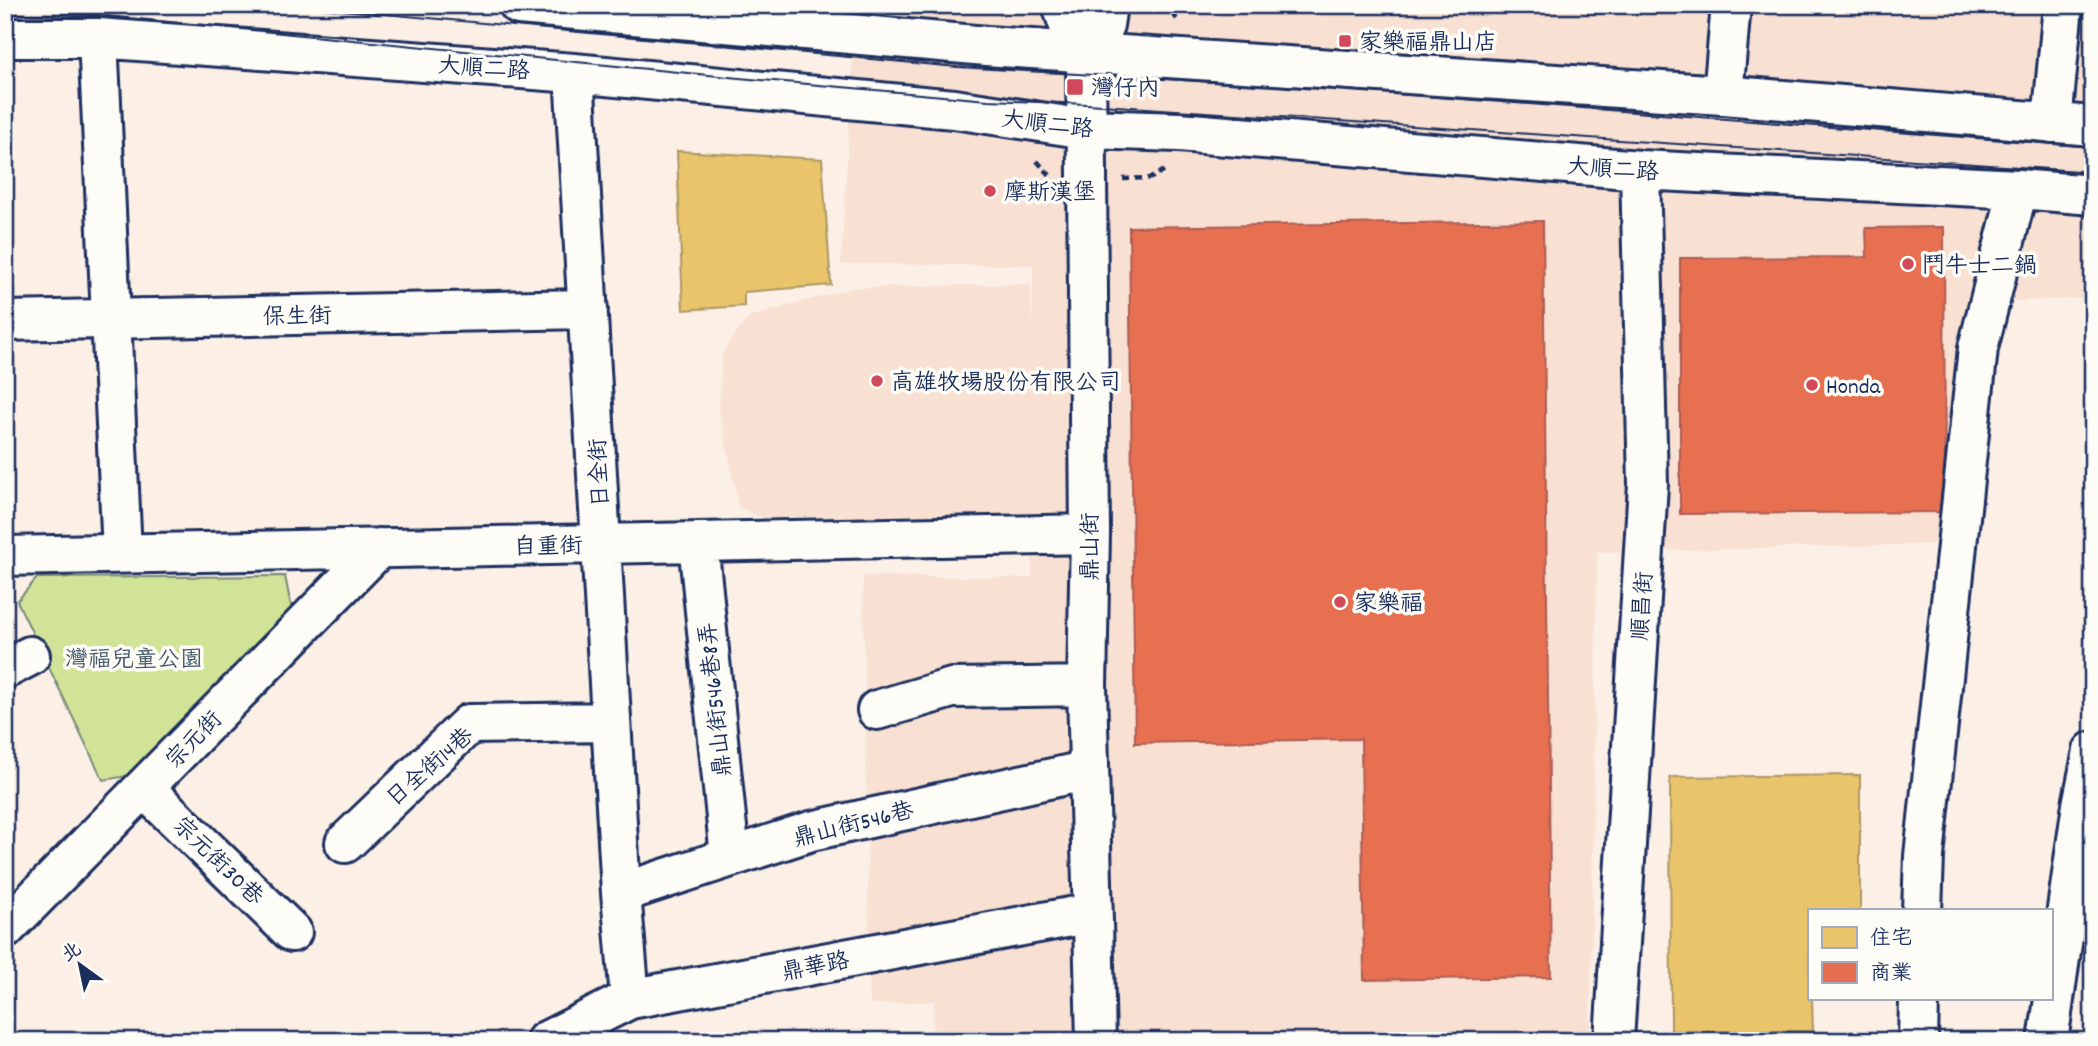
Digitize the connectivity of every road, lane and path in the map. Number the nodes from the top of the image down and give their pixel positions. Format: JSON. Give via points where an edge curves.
{"nodes":[{"id":1,"x":519,"y":5,"type":"edge"},
{"id":2,"x":1062,"y":5,"type":"edge"},
{"id":3,"x":1107,"y":5,"type":"edge"},
{"id":4,"x":1731,"y":5,"type":"edge"},
{"id":5,"x":2063,"y":5,"type":"edge"},
{"id":6,"x":98,"y":37,"type":"junction"},
{"id":7,"x":5,"y":38,"type":"edge"},
{"id":8,"x":1086,"y":54,"type":"junction"},
{"id":9,"x":574,"y":73,"type":"junction"},
{"id":10,"x":1723,"y":95,"type":"junction"},
{"id":11,"x":2052,"y":123,"type":"junction"},
{"id":12,"x":2093,"y":126,"type":"edge"},
{"id":13,"x":1087,"y":129,"type":"junction"},
{"id":14,"x":1640,"y":170,"type":"junction"},
{"id":15,"x":2018,"y":189,"type":"junction"},
{"id":16,"x":2093,"y":195,"type":"edge"},
{"id":17,"x":588,"y":309,"type":"junction"},
{"id":18,"x":112,"y":318,"type":"junction"},
{"id":19,"x":5,"y":321,"type":"edge"},
{"id":20,"x":1090,"y":534,"type":"junction"},
{"id":21,"x":698,"y":542,"type":"junction"},
{"id":22,"x":602,"y":544,"type":"junction"},
{"id":23,"x":379,"y":548,"type":"junction"},
{"id":24,"x":122,"y":553,"type":"junction"},
{"id":25,"x":5,"y":556,"type":"edge"},
{"id":26,"x":1087,"y":687,"type":"junction"},
{"id":27,"x":877,"y":710,"type":"dead end"},
{"id":28,"x":611,"y":722,"type":"junction"},
{"id":29,"x":2093,"y":751,"type":"edge"},
{"id":30,"x":1089,"y":770,"type":"junction"},
{"id":31,"x":145,"y":789,"type":"junction"},
{"id":32,"x":345,"y":843,"type":"dead end"},
{"id":33,"x":730,"y":857,"type":"junction"},
{"id":34,"x":621,"y":893,"type":"junction"},
{"id":35,"x":1922,"y":909,"type":"edge"},
{"id":36,"x":1092,"y":913,"type":"junction"},
{"id":37,"x":5,"y":929,"type":"edge"},
{"id":38,"x":292,"y":932,"type":"dead end"},
{"id":39,"x":630,"y":999,"type":"junction"},
{"id":40,"x":1919,"y":1000,"type":"edge"},
{"id":41,"x":546,"y":1041,"type":"edge"},
{"id":42,"x":1096,"y":1041,"type":"edge"},
{"id":43,"x":1614,"y":1041,"type":"edge"},
{"id":44,"x":1918,"y":1041,"type":"edge"},
{"id":45,"x":2048,"y":1041,"type":"edge"}],
"edges":[{"from":1,"to":8,"type":"street"},
{"from":2,"to":8,"type":"street","name":"鼎山街"},
{"from":3,"to":8,"type":"street","via":[[1104,25]]},
{"from":4,"to":10,"type":"street"},
{"from":5,"to":11,"type":"street"},
{"from":6,"to":7,"type":"street","name":"大順二路"},
{"from":6,"to":9,"type":"street","name":"大順二路"},
{"from":6,"to":18,"type":"street"},
{"from":8,"to":10,"type":"street"},
{"from":8,"to":13,"type":"street","name":"鼎山街"},
{"from":9,"to":13,"type":"street","name":"大順二路","via":[[954,109]]},
{"from":9,"to":17,"type":"street","name":"日全街"},
{"from":10,"to":11,"type":"street"},
{"from":11,"to":12,"type":"street"},
{"from":13,"to":14,"type":"street","name":"大順二路","via":[[1178,132]]},
{"from":13,"to":20,"type":"street","name":"鼎山街"},
{"from":14,"to":15,"type":"street","name":"大順二路"},
{"from":14,"to":43,"type":"street","name":"順昌街","via":[[1648,484]]},
{"from":15,"to":16,"type":"street","name":"大順二路"},
{"from":15,"to":35,"type":"street","via":[[1978,348]]},
{"from":17,"to":18,"type":"street","name":"保生街"},
{"from":17,"to":22,"type":"street","name":"日全街"},
{"from":18,"to":19,"type":"street","name":"保生街"},
{"from":18,"to":24,"type":"street"},
{"from":20,"to":21,"type":"street","name":"自重街"},
{"from":20,"to":26,"type":"street","name":"鼎山街"},
{"from":21,"to":22,"type":"street","name":"自重街"},
{"from":21,"to":33,"type":"street","name":"鼎山街546巷8弄"},
{"from":22,"to":23,"type":"street","name":"自重街"},
{"from":22,"to":28,"type":"street","name":"日全街"},
{"from":23,"to":24,"type":"street","name":"自重街"},
{"from":23,"to":31,"type":"street","name":"宗元街"},
{"from":24,"to":25,"type":"street","name":"自重街"},
{"from":26,"to":27,"type":"street","via":[[952,688]]},
{"from":26,"to":30,"type":"street","name":"鼎山街"},
{"from":28,"to":32,"type":"street","name":"日全街14巷","via":[[469,724]]},
{"from":28,"to":34,"type":"street","name":"日全街"},
{"from":29,"to":45,"type":"street"},
{"from":30,"to":33,"type":"street","name":"鼎山街546巷","via":[[811,831]]},
{"from":30,"to":36,"type":"street","name":"鼎山街"},
{"from":31,"to":37,"type":"street","name":"宗元街"},
{"from":31,"to":38,"type":"street","name":"宗元街30巷"},
{"from":33,"to":34,"type":"street","name":"鼎山街546巷"},
{"from":34,"to":39,"type":"street","name":"日全街"},
{"from":36,"to":39,"type":"street","name":"鼎華路"},
{"from":36,"to":42,"type":"street","name":"鼎山街"},
{"from":39,"to":41,"type":"street","name":"鼎華路"},
{"from":40,"to":44,"type":"street"}]}
